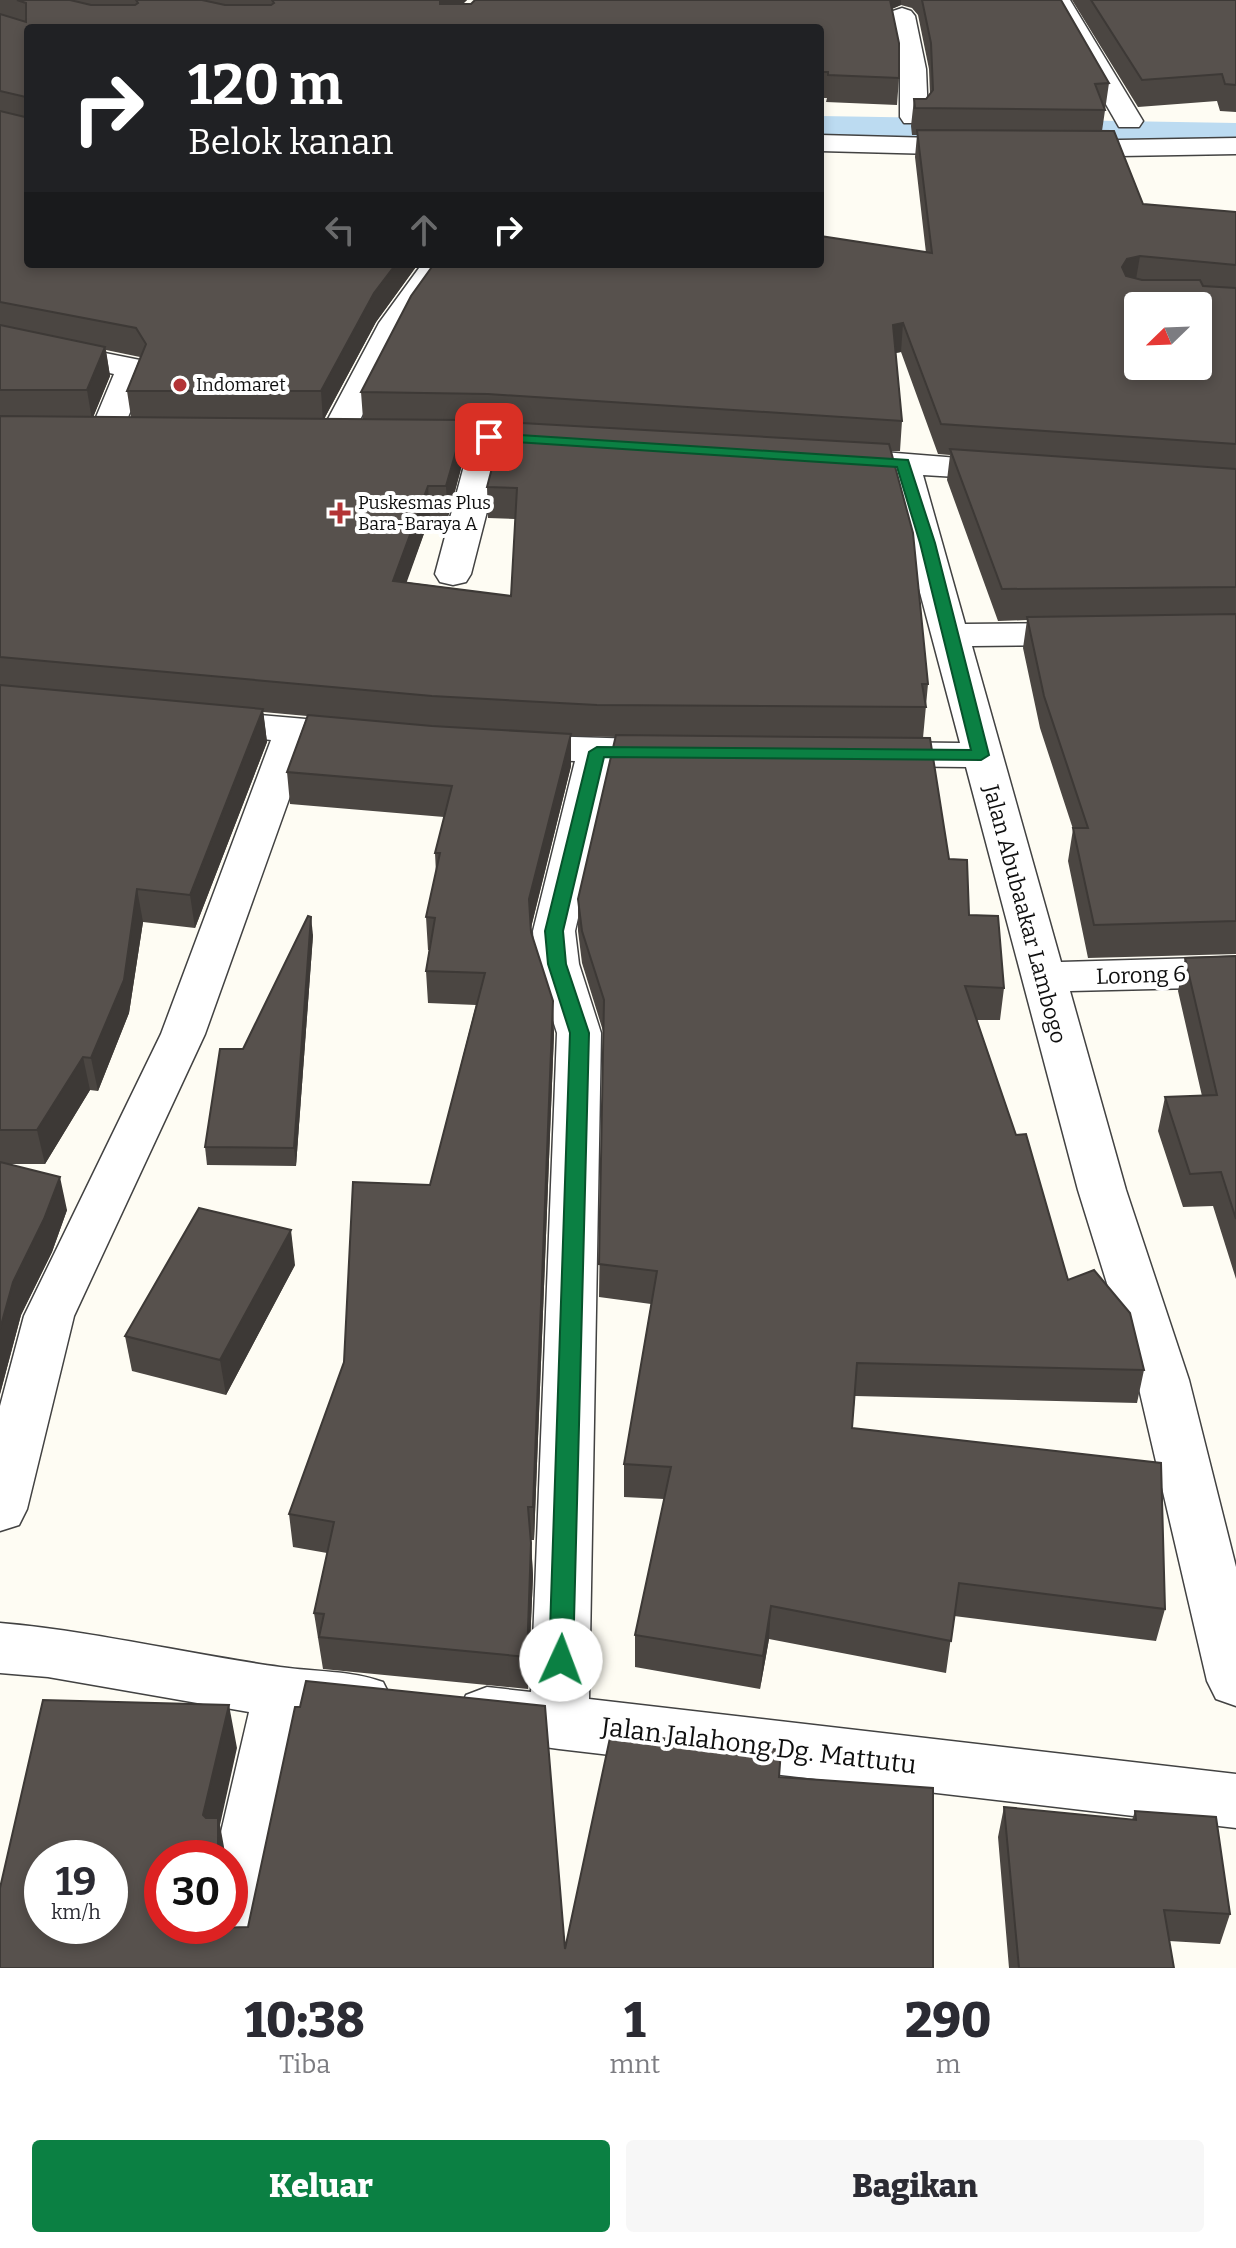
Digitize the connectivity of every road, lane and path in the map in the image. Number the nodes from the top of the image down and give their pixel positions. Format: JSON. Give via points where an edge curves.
{"nodes":[{"id":1,"x":1058,"y":0,"type":"edge"},
{"id":2,"x":902,"y":16,"type":"dead end"},
{"id":3,"x":942,"y":118,"type":"edge"},
{"id":4,"x":1100,"y":121,"type":"edge"},
{"id":5,"x":1129,"y":121,"type":"junction"},
{"id":6,"x":1236,"y":123,"type":"edge"},
{"id":7,"x":824,"y":143,"type":"edge"},
{"id":8,"x":1236,"y":146,"type":"edge"},
{"id":9,"x":997,"y":148,"type":"edge"},
{"id":10,"x":1042,"y":149,"type":"edge"},
{"id":11,"x":434,"y":268,"type":"edge"},
{"id":12,"x":0,"y":341,"type":"edge"},
{"id":13,"x":152,"y":434,"type":"edge"},
{"id":14,"x":489,"y":437,"type":"junction"},
{"id":15,"x":605,"y":444,"type":"edge"},
{"id":16,"x":792,"y":455,"type":"edge"},
{"id":17,"x":903,"y":463,"type":"junction"},
{"id":18,"x":1040,"y":472,"type":"edge"},
{"id":19,"x":453,"y":574,"type":"dead end"},
{"id":20,"x":1117,"y":633,"type":"edge"},
{"id":21,"x":948,"y":635,"type":"junction"},
{"id":22,"x":173,"y":719,"type":"edge"},
{"id":23,"x":294,"y":730,"type":"junction"},
{"id":24,"x":403,"y":740,"type":"edge"},
{"id":25,"x":478,"y":745,"type":"edge"},
{"id":26,"x":597,"y":752,"type":"junction"},
{"id":27,"x":709,"y":753,"type":"edge"},
{"id":28,"x":837,"y":754,"type":"edge"},
{"id":29,"x":981,"y":755,"type":"junction"},
{"id":30,"x":1236,"y":972,"type":"edge"},
{"id":31,"x":1045,"y":977,"type":"junction"},
{"id":32,"x":0,"y":1509,"type":"edge"},
{"id":33,"x":0,"y":1648,"type":"edge"},
{"id":34,"x":1236,"y":1681,"type":"edge"},
{"id":35,"x":282,"y":1693,"type":"junction"},
{"id":36,"x":559,"y":1723,"type":"junction"},
{"id":37,"x":1236,"y":1801,"type":"edge"},
{"id":38,"x":221,"y":1968,"type":"edge"}],
"edges":[{"from":1,"to":5,"type":"street"},
{"from":2,"to":3,"type":"street","via":[[913,69],[900,117]]},
{"from":4,"to":5,"type":"street"},
{"from":5,"to":6,"type":"street"},
{"from":7,"to":9,"type":"street"},
{"from":8,"to":10,"type":"street"},
{"from":11,"to":14,"type":"street","via":[[321,434]]},
{"from":12,"to":13,"type":"street","via":[[129,367],[131,372],[91,434]]},
{"from":14,"to":15,"type":"street"},
{"from":14,"to":19,"type":"street"},
{"from":16,"to":17,"type":"street"},
{"from":17,"to":18,"type":"street"},
{"from":17,"to":21,"type":"street","name":"Jalan Abubaakar Lambogo"},
{"from":20,"to":21,"type":"street"},
{"from":21,"to":29,"type":"street","name":"Jalan Abubaakar Lambogo"},
{"from":22,"to":23,"type":"street"},
{"from":23,"to":24,"type":"street"},
{"from":23,"to":32,"type":"street","via":[[183,1034],[49,1316]]},
{"from":25,"to":26,"type":"street"},
{"from":26,"to":27,"type":"street"},
{"from":26,"to":36,"type":"street","via":[[554,931],[557,964],[579,1033]]},
{"from":28,"to":29,"type":"street"},
{"from":29,"to":31,"type":"street","name":"Jalan Abubaakar Lambogo"},
{"from":30,"to":31,"type":"street","name":"Lorong 6"},
{"from":31,"to":34,"type":"street","name":"Jalan Abubaakar Lambogo","via":[[1102,1190],[1163,1380]]},
{"from":33,"to":35,"type":"street","name":"Jalan Jalahong Dg. Mattutu"},
{"from":35,"to":36,"type":"street","name":"Jalan Jalahong Dg. Mattutu"},
{"from":35,"to":38,"type":"street"},
{"from":36,"to":37,"type":"street","name":"Jalan Jalahong Dg. Mattutu"}]}
